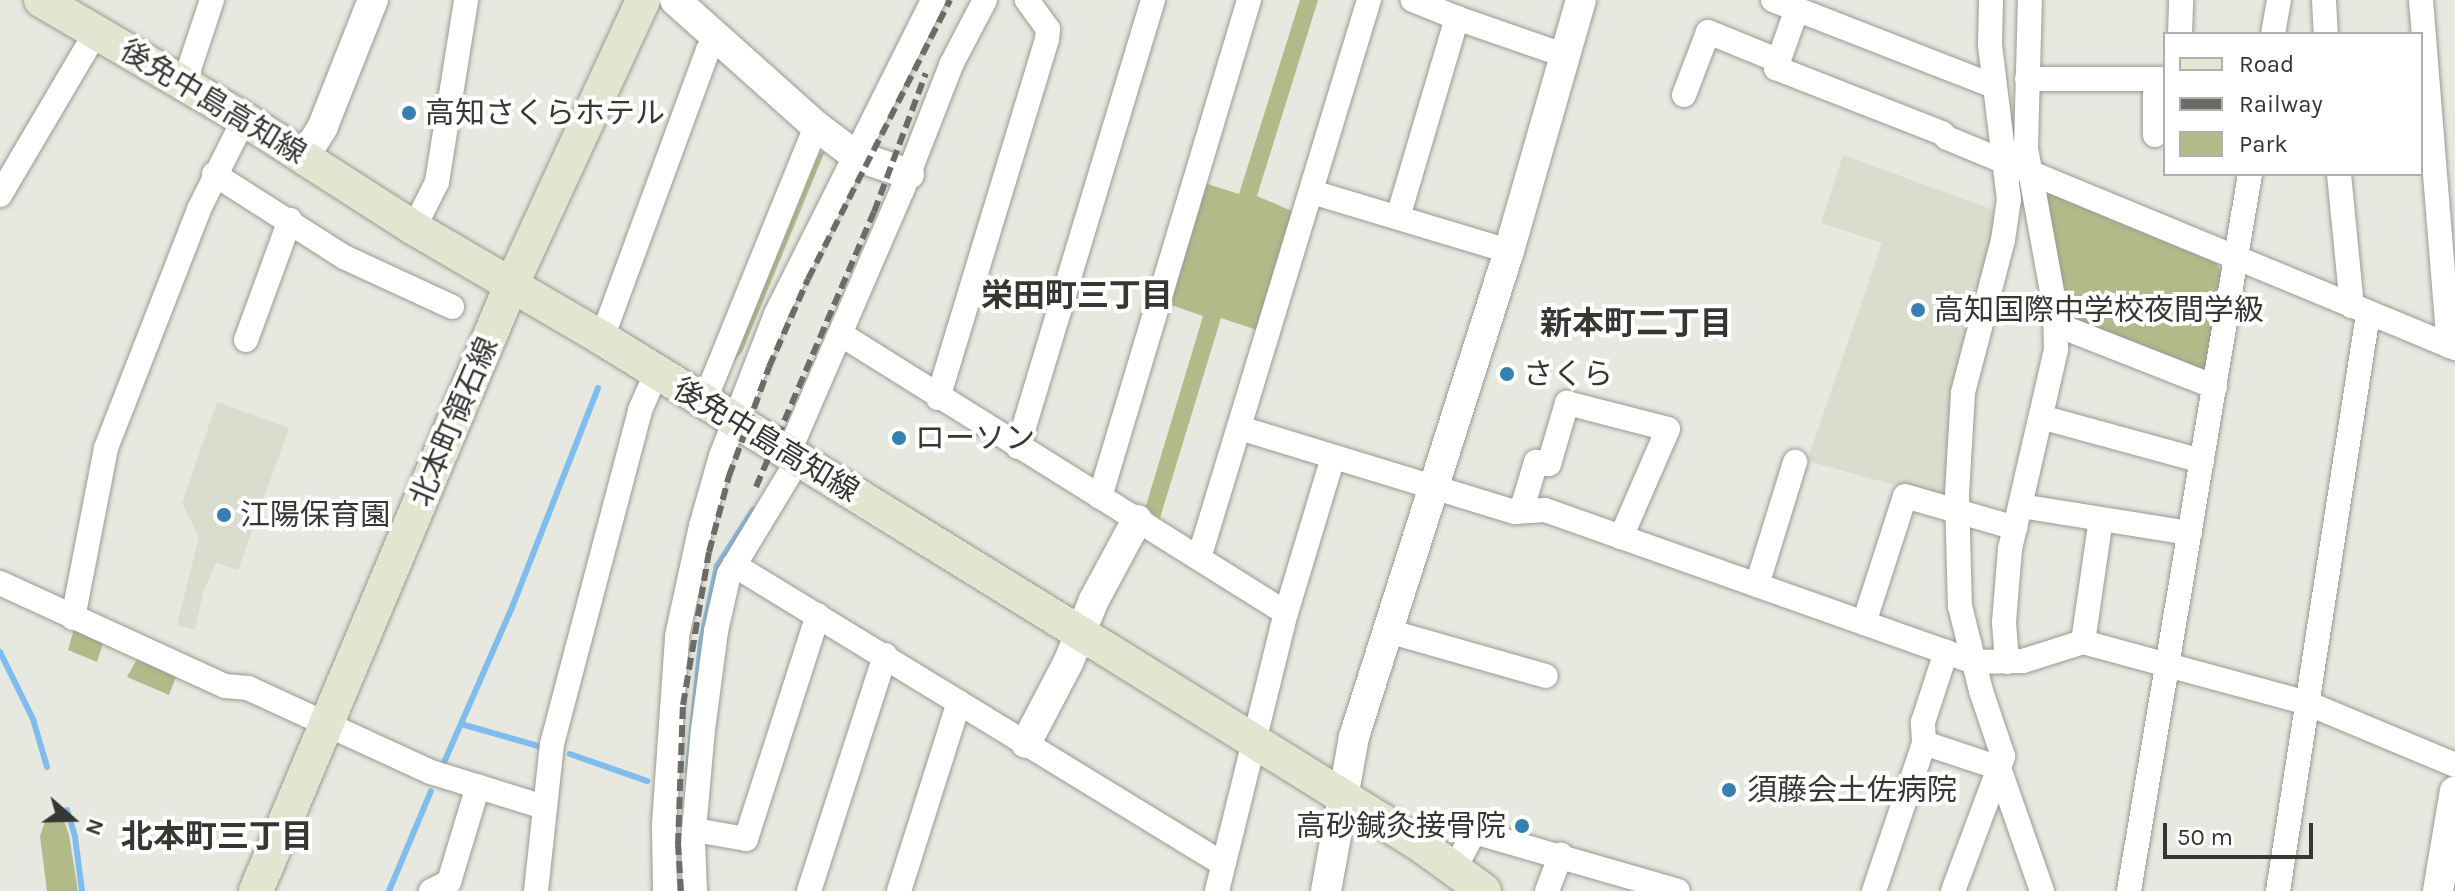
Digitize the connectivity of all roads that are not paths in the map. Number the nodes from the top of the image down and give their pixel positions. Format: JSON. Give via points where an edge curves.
{"nodes":[{"id":1,"x":41,"y":0,"type":"edge"},
{"id":2,"x":212,"y":0,"type":"edge"},
{"id":3,"x":373,"y":0,"type":"edge"},
{"id":4,"x":466,"y":0,"type":"edge"},
{"id":5,"x":643,"y":0,"type":"edge"},
{"id":6,"x":675,"y":0,"type":"edge"},
{"id":7,"x":933,"y":0,"type":"edge"},
{"id":8,"x":985,"y":0,"type":"edge"},
{"id":9,"x":1027,"y":0,"type":"edge"},
{"id":10,"x":1153,"y":0,"type":"edge"},
{"id":11,"x":1249,"y":0,"type":"edge"},
{"id":12,"x":1369,"y":0,"type":"edge"},
{"id":13,"x":1413,"y":0,"type":"edge"},
{"id":14,"x":1581,"y":0,"type":"edge"},
{"id":15,"x":1773,"y":0,"type":"edge"},
{"id":16,"x":1991,"y":0,"type":"edge"},
{"id":17,"x":2030,"y":0,"type":"edge"},
{"id":18,"x":2181,"y":0,"type":"edge"},
{"id":19,"x":2279,"y":0,"type":"edge"},
{"id":20,"x":2324,"y":0,"type":"edge"},
{"id":21,"x":2421,"y":0,"type":"edge"},
{"id":22,"x":1797,"y":9,"type":"junction"},
{"id":23,"x":1457,"y":18,"type":"junction"},
{"id":24,"x":96,"y":32,"type":"junction"},
{"id":25,"x":2180,"y":32,"type":"edge"},
{"id":26,"x":2273,"y":32,"type":"edge"},
{"id":27,"x":2326,"y":32,"type":"edge"},
{"id":28,"x":716,"y":39,"type":"junction"},
{"id":29,"x":1566,"y":56,"type":"junction"},
{"id":30,"x":1777,"y":60,"type":"junction"},
{"id":31,"x":2027,"y":79,"type":"junction"},
{"id":32,"x":2160,"y":79,"type":"edge"},
{"id":33,"x":184,"y":84,"type":"junction"},
{"id":34,"x":1994,"y":86,"type":"junction"},
{"id":35,"x":1684,"y":95,"type":"dead end"},
{"id":36,"x":244,"y":119,"type":"junction"},
{"id":37,"x":816,"y":126,"type":"junction"},
{"id":38,"x":2155,"y":135,"type":"dead end"},
{"id":39,"x":856,"y":156,"type":"junction"},
{"id":40,"x":304,"y":157,"type":"junction"},
{"id":41,"x":2004,"y":162,"type":"junction"},
{"id":42,"x":2029,"y":170,"type":"junction"},
{"id":43,"x":214,"y":174,"type":"junction"},
{"id":44,"x":909,"y":174,"type":"junction"},
{"id":45,"x":2250,"y":176,"type":"edge"},
{"id":46,"x":2339,"y":176,"type":"edge"},
{"id":47,"x":1312,"y":192,"type":"junction"},
{"id":48,"x":0,"y":195,"type":"edge"},
{"id":49,"x":1398,"y":217,"type":"junction"},
{"id":50,"x":290,"y":220,"type":"junction"},
{"id":51,"x":414,"y":228,"type":"junction"},
{"id":52,"x":1509,"y":251,"type":"junction"},
{"id":53,"x":2236,"y":257,"type":"junction"},
{"id":54,"x":511,"y":286,"type":"junction"},
{"id":55,"x":452,"y":307,"type":"dead end"},
{"id":56,"x":2360,"y":310,"type":"junction"},
{"id":57,"x":2055,"y":324,"type":"junction"},
{"id":58,"x":842,"y":335,"type":"junction"},
{"id":59,"x":602,"y":338,"type":"junction"},
{"id":60,"x":246,"y":340,"type":"dead end"},
{"id":61,"x":2452,"y":347,"type":"edge"},
{"id":62,"x":656,"y":374,"type":"junction"},
{"id":63,"x":2215,"y":387,"type":"junction"},
{"id":64,"x":938,"y":398,"type":"junction"},
{"id":65,"x":704,"y":402,"type":"junction"},
{"id":66,"x":2041,"y":417,"type":"junction"},
{"id":67,"x":735,"y":421,"type":"junction"},
{"id":68,"x":1240,"y":428,"type":"junction"},
{"id":69,"x":1018,"y":447,"type":"junction"},
{"id":70,"x":793,"y":457,"type":"junction"},
{"id":71,"x":1333,"y":457,"type":"junction"},
{"id":72,"x":2202,"y":461,"type":"junction"},
{"id":73,"x":1795,"y":462,"type":"dead end"},
{"id":74,"x":1435,"y":485,"type":"junction"},
{"id":75,"x":1100,"y":497,"type":"junction"},
{"id":76,"x":1958,"y":510,"type":"junction"},
{"id":77,"x":1530,"y":511,"type":"junction"},
{"id":78,"x":2018,"y":517,"type":"junction"},
{"id":79,"x":2101,"y":519,"type":"junction"},
{"id":80,"x":1137,"y":520,"type":"junction"},
{"id":81,"x":2190,"y":533,"type":"junction"},
{"id":82,"x":1621,"y":537,"type":"junction"},
{"id":83,"x":1199,"y":558,"type":"junction"},
{"id":84,"x":734,"y":565,"type":"junction"},
{"id":85,"x":0,"y":583,"type":"edge"},
{"id":86,"x":1757,"y":585,"type":"junction"},
{"id":87,"x":1286,"y":613,"type":"junction"},
{"id":88,"x":818,"y":615,"type":"junction"},
{"id":89,"x":73,"y":618,"type":"junction"},
{"id":90,"x":1864,"y":623,"type":"junction"},
{"id":91,"x":1388,"y":631,"type":"junction"},
{"id":92,"x":1080,"y":633,"type":"junction"},
{"id":93,"x":2083,"y":642,"type":"junction"},
{"id":94,"x":1946,"y":652,"type":"junction"},
{"id":95,"x":885,"y":655,"type":"junction"},
{"id":96,"x":1974,"y":662,"type":"junction"},
{"id":97,"x":2007,"y":662,"type":"junction"},
{"id":98,"x":2168,"y":665,"type":"junction"},
{"id":99,"x":1546,"y":676,"type":"dead end"},
{"id":100,"x":959,"y":702,"type":"junction"},
{"id":101,"x":2307,"y":703,"type":"junction"},
{"id":102,"x":326,"y":725,"type":"junction"},
{"id":103,"x":1253,"y":740,"type":"junction"},
{"id":104,"x":1026,"y":743,"type":"junction"},
{"id":105,"x":1924,"y":743,"type":"junction"},
{"id":106,"x":2455,"y":765,"type":"edge"},
{"id":107,"x":1999,"y":768,"type":"junction"},
{"id":108,"x":478,"y":786,"type":"junction"},
{"id":109,"x":2455,"y":791,"type":"edge"},
{"id":110,"x":1343,"y":796,"type":"junction"},
{"id":111,"x":544,"y":807,"type":"junction"},
{"id":112,"x":695,"y":830,"type":"junction"},
{"id":113,"x":1561,"y":855,"type":"junction"},
{"id":114,"x":1223,"y":864,"type":"junction"},
{"id":115,"x":1455,"y":868,"type":"junction"},
{"id":116,"x":256,"y":891,"type":"edge"},
{"id":117,"x":431,"y":891,"type":"edge"},
{"id":118,"x":536,"y":891,"type":"edge"},
{"id":119,"x":665,"y":891,"type":"edge"},
{"id":120,"x":695,"y":891,"type":"edge"},
{"id":121,"x":809,"y":891,"type":"edge"},
{"id":122,"x":899,"y":891,"type":"edge"},
{"id":123,"x":1217,"y":891,"type":"edge"},
{"id":124,"x":1326,"y":891,"type":"edge"},
{"id":125,"x":1484,"y":891,"type":"edge"},
{"id":126,"x":1547,"y":891,"type":"edge"},
{"id":127,"x":1678,"y":891,"type":"edge"},
{"id":128,"x":1874,"y":891,"type":"edge"},
{"id":129,"x":1953,"y":891,"type":"edge"},
{"id":130,"x":2042,"y":891,"type":"edge"},
{"id":131,"x":2129,"y":891,"type":"edge"},
{"id":132,"x":2278,"y":891,"type":"edge"},
{"id":133,"x":2438,"y":891,"type":"edge"}],
"edges":[{"from":1,"to":24,"type":"main road","name":"後免中島高知線"},
{"from":2,"to":33,"type":"street"},
{"from":3,"to":40,"type":"street","via":[[323,126]]},
{"from":4,"to":51,"type":"street","via":[[437,182]]},
{"from":5,"to":54,"type":"main road","name":"北本町領石線"},
{"from":6,"to":28,"type":"street"},
{"from":7,"to":39,"type":"street"},
{"from":8,"to":44,"type":"street","via":[[952,63]]},
{"from":9,"to":64,"type":"street","via":[[1048,29],[1047,39]]},
{"from":10,"to":69,"type":"street"},
{"from":11,"to":75,"type":"street"},
{"from":12,"to":47,"type":"street"},
{"from":13,"to":23,"type":"street"},
{"from":14,"to":29,"type":"street"},
{"from":15,"to":22,"type":"street"},
{"from":16,"to":34,"type":"street"},
{"from":17,"to":31,"type":"street"},
{"from":18,"to":25,"type":"street"},
{"from":19,"to":26,"type":"street"},
{"from":20,"to":27,"type":"street"},
{"from":21,"to":61,"type":"street"},
{"from":22,"to":30,"type":"street"},
{"from":22,"to":34,"type":"street"},
{"from":23,"to":29,"type":"street"},
{"from":23,"to":49,"type":"street"},
{"from":24,"to":33,"type":"main road","name":"後免中島高知線"},
{"from":24,"to":48,"type":"street"},
{"from":28,"to":37,"type":"street"},
{"from":28,"to":59,"type":"street"},
{"from":29,"to":52,"type":"street"},
{"from":30,"to":35,"type":"street","via":[[1708,32]]},
{"from":30,"to":41,"type":"street","via":[[1776,68]]},
{"from":31,"to":32,"type":"street"},
{"from":31,"to":42,"type":"street"},
{"from":32,"to":38,"type":"street"},
{"from":33,"to":36,"type":"main road","name":"後免中島高知線"},
{"from":34,"to":41,"type":"street"},
{"from":36,"to":40,"type":"main road","name":"後免中島高知線"},
{"from":36,"to":43,"type":"street"},
{"from":37,"to":39,"type":"street"},
{"from":37,"to":65,"type":"street"},
{"from":39,"to":44,"type":"street"},
{"from":39,"to":67,"type":"street","via":[[776,314]]},
{"from":40,"to":51,"type":"main road","name":"後免中島高知線"},
{"from":41,"to":42,"type":"street"},
{"from":41,"to":76,"type":"street","via":[[2009,199],[2003,240],[1963,393]]},
{"from":42,"to":53,"type":"street"},
{"from":42,"to":57,"type":"street"},
{"from":43,"to":50,"type":"street"},
{"from":43,"to":89,"type":"street","via":[[106,448]]},
{"from":44,"to":58,"type":"street"},
{"from":45,"to":53,"type":"street"},
{"from":46,"to":56,"type":"street"},
{"from":47,"to":49,"type":"street"},
{"from":47,"to":68,"type":"street"},
{"from":49,"to":52,"type":"street"},
{"from":50,"to":55,"type":"street","via":[[344,257]]},
{"from":50,"to":60,"type":"street"},
{"from":51,"to":54,"type":"main road","name":"後免中島高知線"},
{"from":52,"to":74,"type":"street"},
{"from":53,"to":56,"type":"street"},
{"from":53,"to":63,"type":"street"},
{"from":54,"to":59,"type":"main road","name":"後免中島高知線"},
{"from":54,"to":102,"type":"main road","name":"北本町領石線"},
{"from":56,"to":61,"type":"street"},
{"from":56,"to":101,"type":"street"},
{"from":57,"to":63,"type":"street"},
{"from":57,"to":66,"type":"street","via":[[2056,349]]},
{"from":58,"to":64,"type":"street"},
{"from":58,"to":70,"type":"street"},
{"from":59,"to":62,"type":"main road","name":"後免中島高知線"},
{"from":62,"to":65,"type":"main road","name":"後免中島高知線"},
{"from":62,"to":111,"type":"street","via":[[640,410],[552,744]]},
{"from":63,"to":72,"type":"street"},
{"from":64,"to":69,"type":"street"},
{"from":65,"to":67,"type":"main road","name":"後免中島高知線"},
{"from":66,"to":72,"type":"street"},
{"from":66,"to":78,"type":"street"},
{"from":67,"to":70,"type":"main road","name":"後免中島高知線"},
{"from":67,"to":119,"type":"street","via":[[701,526],[677,636],[664,824]]},
{"from":68,"to":71,"type":"street"},
{"from":68,"to":83,"type":"street"},
{"from":69,"to":75,"type":"street"},
{"from":70,"to":84,"type":"street"},
{"from":70,"to":92,"type":"main road","name":"後免中島高知線"},
{"from":71,"to":74,"type":"street"},
{"from":71,"to":87,"type":"street"},
{"from":72,"to":81,"type":"street"},
{"from":73,"to":86,"type":"street"},
{"from":74,"to":77,"type":"street","via":[[1515,512]]},
{"from":74,"to":91,"type":"street"},
{"from":75,"to":80,"type":"street"},
{"from":76,"to":78,"type":"street"},
{"from":76,"to":90,"type":"street","via":[[1905,496]]},
{"from":76,"to":96,"type":"street","via":[[1960,606]]},
{"from":77,"to":82,"type":"street","via":[[1545,510]]},
{"from":77,"to":82,"type":"street","via":[[1524,502],[1536,462],[1549,464],[1567,403],[1668,429]]},
{"from":78,"to":79,"type":"street"},
{"from":78,"to":97,"type":"street","via":[[2004,622]]},
{"from":79,"to":81,"type":"street"},
{"from":79,"to":93,"type":"street"},
{"from":80,"to":83,"type":"street"},
{"from":80,"to":92,"type":"street"},
{"from":81,"to":98,"type":"street"},
{"from":82,"to":86,"type":"street"},
{"from":83,"to":87,"type":"street"},
{"from":84,"to":88,"type":"street"},
{"from":84,"to":112,"type":"street","via":[[716,631]]},
{"from":85,"to":89,"type":"street"},
{"from":86,"to":90,"type":"street"},
{"from":87,"to":103,"type":"street"},
{"from":88,"to":95,"type":"street"},
{"from":88,"to":112,"type":"street","via":[[746,839]]},
{"from":89,"to":102,"type":"street"},
{"from":90,"to":94,"type":"street"},
{"from":91,"to":99,"type":"street"},
{"from":91,"to":110,"type":"street","via":[[1354,737]]},
{"from":92,"to":103,"type":"main road","name":"後免中島高知線"},
{"from":92,"to":104,"type":"street"},
{"from":93,"to":97,"type":"street"},
{"from":93,"to":98,"type":"street"},
{"from":94,"to":96,"type":"street"},
{"from":94,"to":105,"type":"street","via":[[1923,722]]},
{"from":95,"to":100,"type":"street"},
{"from":95,"to":121,"type":"street"},
{"from":96,"to":97,"type":"street"},
{"from":96,"to":107,"type":"street","via":[[2003,756]]},
{"from":98,"to":101,"type":"street"},
{"from":98,"to":131,"type":"street"},
{"from":100,"to":104,"type":"street"},
{"from":100,"to":122,"type":"street"},
{"from":101,"to":106,"type":"street"},
{"from":101,"to":132,"type":"street"},
{"from":102,"to":108,"type":"street","via":[[431,772]]},
{"from":102,"to":116,"type":"main road","name":"北本町領石線"},
{"from":103,"to":110,"type":"main road","name":"後免中島高知線"},
{"from":103,"to":114,"type":"street"},
{"from":104,"to":114,"type":"street"},
{"from":105,"to":107,"type":"street"},
{"from":105,"to":128,"type":"street"},
{"from":107,"to":129,"type":"street"},
{"from":107,"to":130,"type":"street"},
{"from":108,"to":111,"type":"street"},
{"from":108,"to":117,"type":"street","via":[[449,882]]},
{"from":109,"to":133,"type":"street"},
{"from":110,"to":115,"type":"main road","name":"後免中島高知線"},
{"from":110,"to":124,"type":"street"},
{"from":111,"to":118,"type":"street"},
{"from":112,"to":120,"type":"street"},
{"from":113,"to":115,"type":"street","via":[[1474,832]]},
{"from":113,"to":126,"type":"street"},
{"from":113,"to":127,"type":"street"},
{"from":114,"to":123,"type":"street"},
{"from":115,"to":125,"type":"main road","name":"後免中島高知線"}]}
